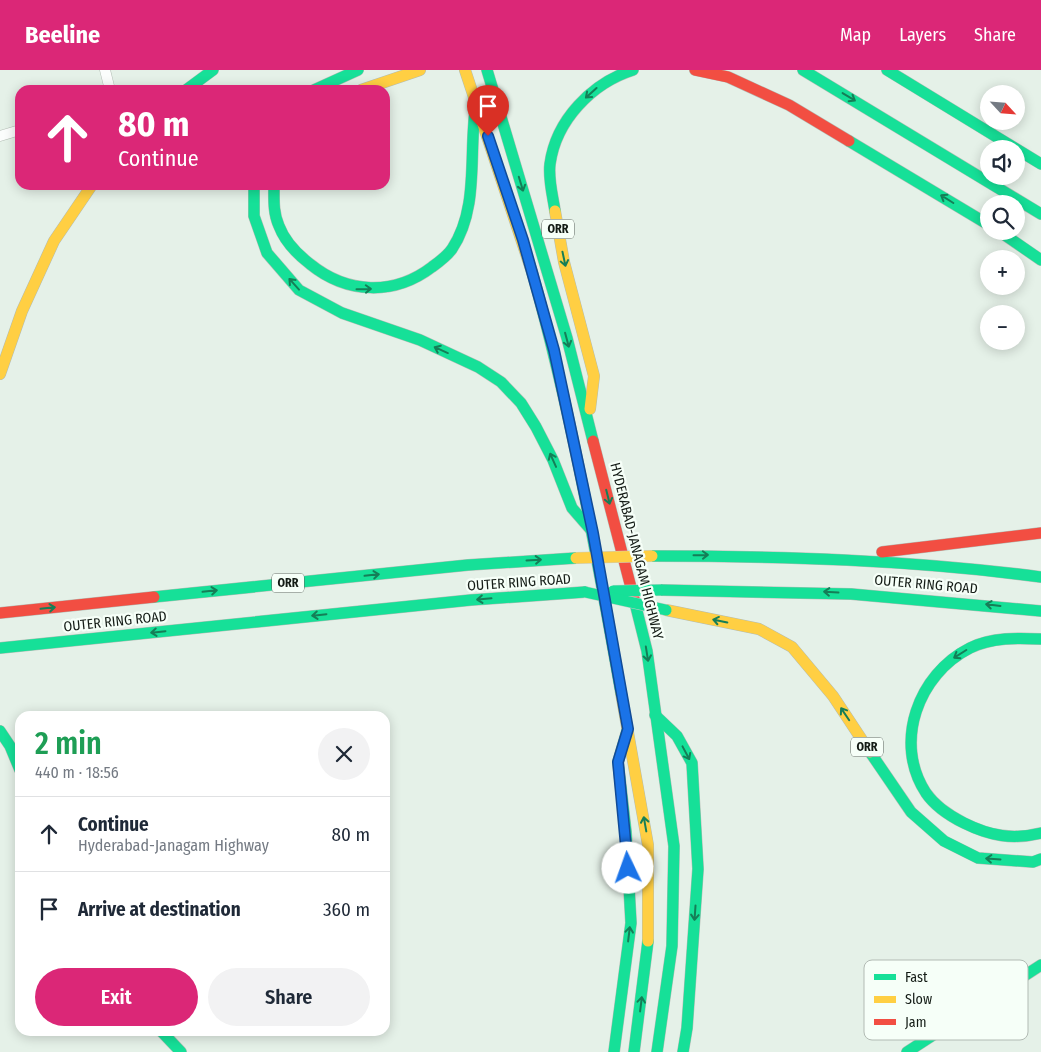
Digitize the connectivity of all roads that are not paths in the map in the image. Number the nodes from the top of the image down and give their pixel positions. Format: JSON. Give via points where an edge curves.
{"nodes":[{"id":1,"x":105,"y":70,"type":"edge"},
{"id":2,"x":212,"y":70,"type":"edge"},
{"id":3,"x":358,"y":70,"type":"edge"},
{"id":4,"x":420,"y":70,"type":"edge"},
{"id":5,"x":466,"y":70,"type":"edge"},
{"id":6,"x":487,"y":70,"type":"edge"},
{"id":7,"x":633,"y":70,"type":"edge"},
{"id":8,"x":696,"y":70,"type":"edge"},
{"id":9,"x":742,"y":70,"type":"edge"},
{"id":10,"x":886,"y":70,"type":"edge"},
{"id":11,"x":805,"y":71,"type":"edge"},
{"id":12,"x":109,"y":85,"type":"edge"},
{"id":13,"x":192,"y":85,"type":"edge"},
{"id":14,"x":325,"y":85,"type":"edge"},
{"id":15,"x":376,"y":85,"type":"edge"},
{"id":16,"x":476,"y":102,"type":"junction"},
{"id":17,"x":789,"y":105,"type":"junction"},
{"id":18,"x":15,"y":132,"type":"edge"},
{"id":19,"x":0,"y":136,"type":"edge"},
{"id":20,"x":1041,"y":164,"type":"edge"},
{"id":21,"x":89,"y":190,"type":"edge"},
{"id":22,"x":254,"y":190,"type":"edge"},
{"id":23,"x":274,"y":190,"type":"edge"},
{"id":24,"x":1041,"y":214,"type":"edge"},
{"id":25,"x":980,"y":220,"type":"edge"},
{"id":26,"x":1012,"y":240,"type":"edge"},
{"id":27,"x":1041,"y":260,"type":"edge"},
{"id":28,"x":0,"y":374,"type":"edge"},
{"id":29,"x":588,"y":421,"type":"junction"},
{"id":30,"x":593,"y":533,"type":"junction"},
{"id":31,"x":1041,"y":534,"type":"edge"},
{"id":32,"x":831,"y":558,"type":"junction"},
{"id":33,"x":1041,"y":577,"type":"edge"},
{"id":34,"x":585,"y":592,"type":"junction"},
{"id":35,"x":1041,"y":612,"type":"edge"},
{"id":36,"x":0,"y":613,"type":"edge"},
{"id":37,"x":1041,"y":639,"type":"edge"},
{"id":38,"x":0,"y":648,"type":"edge"},
{"id":39,"x":655,"y":715,"type":"junction"},
{"id":40,"x":628,"y":729,"type":"junction"},
{"id":41,"x":0,"y":731,"type":"edge"},
{"id":42,"x":15,"y":758,"type":"edge"},
{"id":43,"x":1041,"y":833,"type":"edge"},
{"id":44,"x":1041,"y":859,"type":"edge"},
{"id":45,"x":1041,"y":965,"type":"edge"},
{"id":46,"x":1028,"y":973,"type":"edge"},
{"id":47,"x":166,"y":1036,"type":"edge"},
{"id":48,"x":925,"y":1040,"type":"edge"},
{"id":49,"x":181,"y":1052,"type":"edge"},
{"id":50,"x":614,"y":1052,"type":"edge"},
{"id":51,"x":634,"y":1052,"type":"edge"},
{"id":52,"x":657,"y":1052,"type":"edge"},
{"id":53,"x":683,"y":1052,"type":"edge"},
{"id":54,"x":907,"y":1052,"type":"edge"}],
"edges":[{"from":1,"to":12,"type":"street"},
{"from":2,"to":13,"type":"main road"},
{"from":3,"to":14,"type":"main road"},
{"from":4,"to":15,"type":"main road"},
{"from":5,"to":16,"type":"main road"},
{"from":6,"to":29,"type":"main road","name":"HYDERABAD-JANAGAM HIGHWAY","one_way":true,"via":[[567,338]]},
{"from":7,"to":29,"type":"main road","number":"ORR","one_way":true,"via":[[614,76],[593,90],[573,111],[558,134],[550,165],[564,262],[594,376]]},
{"from":8,"to":17,"type":"main road","via":[[728,77]]},
{"from":9,"to":17,"type":"main road"},
{"from":10,"to":20,"type":"main road"},
{"from":11,"to":24,"type":"main road","one_way":true},
{"from":23,"to":16,"type":"main road","one_way":true,"via":[[275,219],[290,248],[319,274],[353,289],[389,288],[425,275],[452,249],[469,211],[472,123]]},
{"from":16,"to":30,"type":"main road","via":[[523,240],[554,350]]},
{"from":25,"to":17,"type":"main road","one_way":true},
{"from":18,"to":19,"type":"street"},
{"from":21,"to":28,"type":"main road","via":[[54,240],[22,311]]},
{"from":30,"to":22,"type":"main road","one_way":true,"via":[[572,508],[536,427],[501,382],[462,359],[420,340],[342,313],[299,290],[267,253],[254,216]]},
{"from":26,"to":27,"type":"main road"},
{"from":29,"to":39,"type":"main road","name":"HYDERABAD-JANAGAM HIGHWAY","one_way":true,"via":[[647,651]]},
{"from":30,"to":40,"type":"main road"},
{"from":31,"to":32,"type":"main road"},
{"from":32,"to":33,"type":"main road","name":"OUTER RING ROAD","number":"ORR","via":[[920,563]]},
{"from":36,"to":32,"type":"main road","name":"OUTER RING ROAD","number":"ORR","one_way":true,"bridge":true,"via":[[576,558]]},
{"from":35,"to":34,"type":"main road","name":"OUTER RING ROAD","one_way":true,"bridge":true,"via":[[868,594],[758,590]]},
{"from":34,"to":38,"type":"main road","name":"OUTER RING ROAD","one_way":true,"via":[[471,600]]},
{"from":44,"to":34,"type":"main road","number":"ORR","one_way":true,"bridge":true,"via":[[1033,862],[978,858],[944,841],[910,812],[833,696],[792,647],[759,629]]},
{"from":37,"to":43,"type":"main road","one_way":true,"via":[[1001,640],[970,648],[944,666],[929,683],[914,715],[911,740],[915,768],[927,794],[949,816],[987,834],[1018,839]]},
{"from":39,"to":52,"type":"main road","name":"HYDERABAD-JANAGAM HIGHWAY","via":[[674,846],[672,946]]},
{"from":39,"to":53,"type":"main road","one_way":true,"via":[[677,736],[692,763],[698,869]]},
{"from":50,"to":40,"type":"main road","one_way":true,"via":[[630,922],[626,832],[618,762]]},
{"from":51,"to":40,"type":"main road","one_way":true,"via":[[648,941],[648,845]]},
{"from":41,"to":42,"type":"main road"},
{"from":45,"to":46,"type":"main road"},
{"from":47,"to":49,"type":"main road"},
{"from":48,"to":54,"type":"main road"}]}
